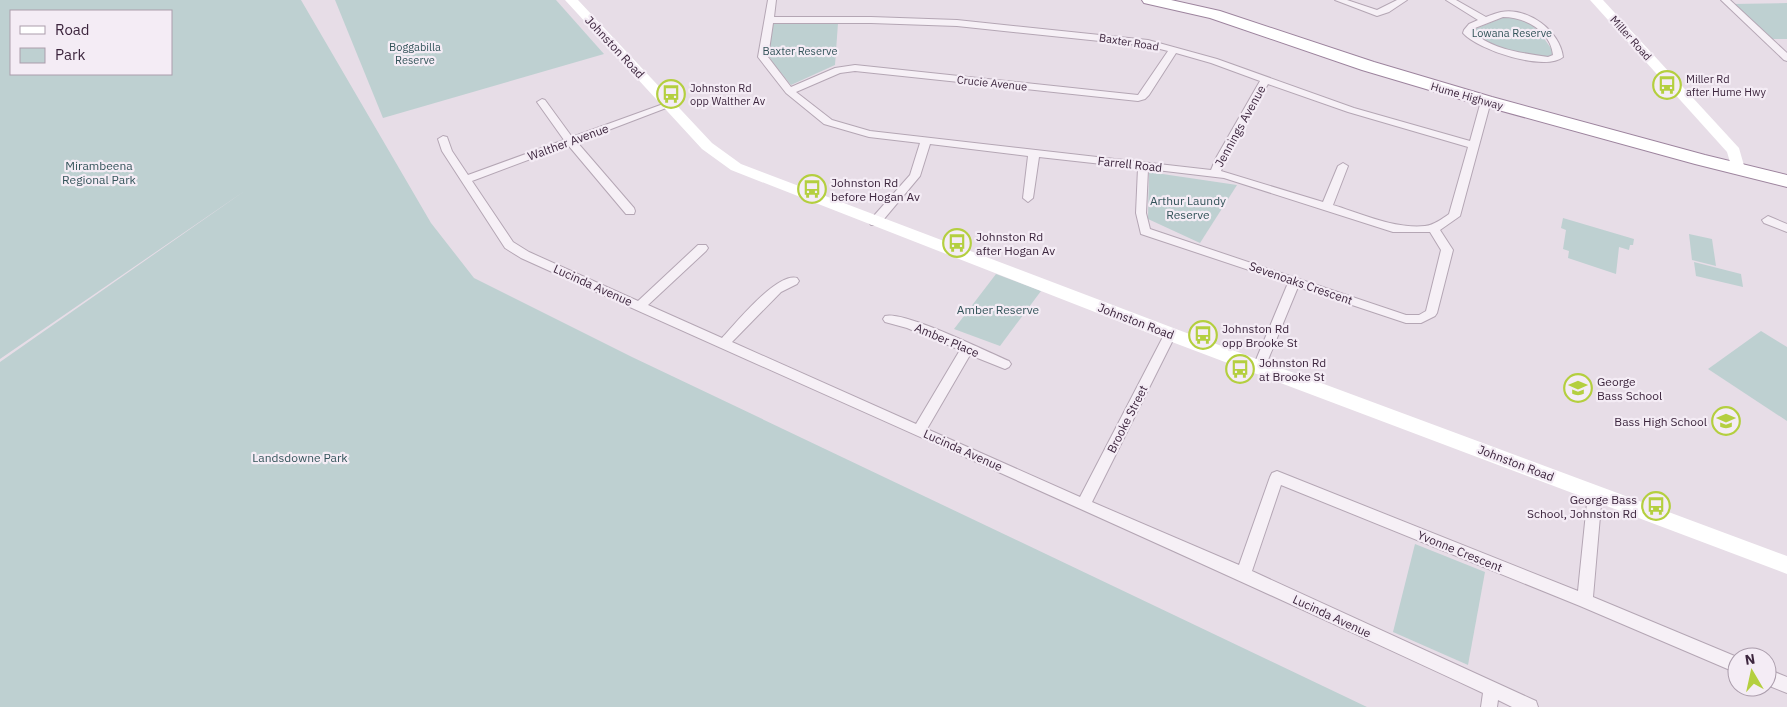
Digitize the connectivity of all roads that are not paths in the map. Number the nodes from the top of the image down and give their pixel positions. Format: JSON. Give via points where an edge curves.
{"nodes":[{"id":1,"x":570,"y":0,"type":"edge"},
{"id":2,"x":772,"y":0,"type":"edge"},
{"id":3,"x":1150,"y":0,"type":"edge"},
{"id":4,"x":1181,"y":0,"type":"edge"},
{"id":5,"x":1339,"y":0,"type":"edge"},
{"id":6,"x":1403,"y":0,"type":"edge"},
{"id":7,"x":1450,"y":0,"type":"edge"},
{"id":8,"x":1596,"y":0,"type":"edge"},
{"id":9,"x":1725,"y":0,"type":"edge"},
{"id":10,"x":768,"y":20,"type":"junction"},
{"id":11,"x":1486,"y":20,"type":"junction"},
{"id":12,"x":1174,"y":49,"type":"junction"},
{"id":13,"x":1787,"y":58,"type":"edge"},
{"id":14,"x":1266,"y":79,"type":"junction"},
{"id":15,"x":788,"y":91,"type":"junction"},
{"id":16,"x":542,"y":102,"type":"dead end"},
{"id":17,"x":1486,"y":102,"type":"junction"},
{"id":18,"x":669,"y":105,"type":"junction"},
{"id":19,"x":443,"y":139,"type":"dead end"},
{"id":20,"x":926,"y":140,"type":"junction"},
{"id":21,"x":571,"y":142,"type":"junction"},
{"id":22,"x":1475,"y":146,"type":"junction"},
{"id":23,"x":1034,"y":153,"type":"junction"},
{"id":24,"x":1737,"y":164,"type":"junction"},
{"id":25,"x":1143,"y":166,"type":"junction"},
{"id":26,"x":1343,"y":166,"type":"dead end"},
{"id":27,"x":1787,"y":171,"type":"edge"},
{"id":28,"x":1215,"y":173,"type":"junction"},
{"id":29,"x":466,"y":179,"type":"junction"},
{"id":30,"x":1787,"y":181,"type":"edge"},
{"id":31,"x":1028,"y":198,"type":"dead end"},
{"id":32,"x":1327,"y":207,"type":"junction"},
{"id":33,"x":630,"y":211,"type":"dead end"},
{"id":34,"x":1768,"y":220,"type":"dead end"},
{"id":35,"x":875,"y":222,"type":"junction"},
{"id":36,"x":1432,"y":228,"type":"junction"},
{"id":37,"x":1787,"y":228,"type":"edge"},
{"id":38,"x":702,"y":248,"type":"dead end"},
{"id":39,"x":1295,"y":280,"type":"junction"},
{"id":40,"x":793,"y":281,"type":"dead end"},
{"id":41,"x":640,"y":306,"type":"junction"},
{"id":42,"x":889,"y":319,"type":"dead end"},
{"id":43,"x":1170,"y":334,"type":"junction"},
{"id":44,"x":724,"y":343,"type":"junction"},
{"id":45,"x":968,"y":348,"type":"junction"},
{"id":46,"x":1005,"y":364,"type":"dead end"},
{"id":47,"x":1259,"y":367,"type":"junction"},
{"id":48,"x":919,"y":430,"type":"junction"},
{"id":49,"x":1595,"y":493,"type":"junction"},
{"id":50,"x":1083,"y":505,"type":"junction"},
{"id":51,"x":1787,"y":565,"type":"edge"},
{"id":52,"x":1243,"y":574,"type":"junction"},
{"id":53,"x":1585,"y":601,"type":"junction"},
{"id":54,"x":1727,"y":661,"type":"edge"},
{"id":55,"x":1491,"y":690,"type":"junction"},
{"id":56,"x":1489,"y":707,"type":"edge"},
{"id":57,"x":1530,"y":707,"type":"edge"}],
"edges":[{"from":1,"to":18,"type":"street","name":"Johnston Road"},
{"from":2,"to":10,"type":"street","name":"Farrell Road"},
{"from":3,"to":17,"type":"highway","name":"Hume Highway","via":[[1214,14]]},
{"from":4,"to":24,"type":"highway","name":"Hume Highway","via":[[1357,56]]},
{"from":5,"to":6,"type":"street","via":[[1377,13]]},
{"from":7,"to":11,"type":"street"},
{"from":8,"to":24,"type":"street","name":"Miller Road","via":[[1734,151]]},
{"from":9,"to":13,"type":"street"},
{"from":10,"to":12,"type":"street","name":"Baxter Road","via":[[957,23],[1118,38]]},
{"from":10,"to":15,"type":"street","name":"Farrell Road","via":[[763,57]]},
{"from":11,"to":11,"type":"street","via":[[1506,14],[1526,18],[1544,30],[1556,46],[1558,57],[1541,59],[1483,44],[1470,36],[1468,30]]},
{"from":12,"to":14,"type":"street","name":"Baxter Road"},
{"from":12,"to":15,"type":"street","name":"Crucie Avenue","via":[[1146,93],[1138,98],[855,68],[838,70]]},
{"from":14,"to":22,"type":"street","name":"Baxter Road","via":[[1351,110]]},
{"from":14,"to":28,"type":"street","name":"Jennings Avenue"},
{"from":15,"to":20,"type":"street","name":"Farrell Road","via":[[828,122],[869,134]]},
{"from":16,"to":21,"type":"street"},
{"from":17,"to":22,"type":"street","name":"Farrell Road"},
{"from":17,"to":24,"type":"highway","name":"Hume Highway"},
{"from":18,"to":21,"type":"street","name":"Walther Avenue"},
{"from":18,"to":35,"type":"street","name":"Johnston Road","via":[[707,146],[736,167]]},
{"from":19,"to":29,"type":"street","name":"Lucinda Avenue","via":[[447,151]]},
{"from":20,"to":23,"type":"street","name":"Farrell Road"},
{"from":20,"to":35,"type":"street","via":[[914,176]]},
{"from":21,"to":29,"type":"street","name":"Walther Avenue"},
{"from":21,"to":33,"type":"street"},
{"from":22,"to":36,"type":"street","name":"Farrell Road","via":[[1457,212],[1450,221]]},
{"from":23,"to":25,"type":"street","name":"Farrell Road"},
{"from":23,"to":31,"type":"street"},
{"from":24,"to":27,"type":"highway","name":"Hume Highway"},
{"from":24,"to":30,"type":"highway","name":"Hume Highway"},
{"from":25,"to":28,"type":"street","name":"Farrell Road"},
{"from":25,"to":39,"type":"street","name":"Sevenoaks Crescent","via":[[1141,212],[1145,231]]},
{"from":26,"to":32,"type":"street"},
{"from":28,"to":32,"type":"street","name":"Farrell Road"},
{"from":29,"to":41,"type":"street","name":"Lucinda Avenue","via":[[508,245]]},
{"from":32,"to":36,"type":"street","name":"Farrell Road","via":[[1393,228]]},
{"from":34,"to":37,"type":"street"},
{"from":35,"to":43,"type":"street","name":"Johnston Road"},
{"from":36,"to":39,"type":"street","name":"Sevenoaks Crescent","via":[[1444,243],[1446,254],[1431,313],[1426,318],[1406,319]]},
{"from":38,"to":41,"type":"street"},
{"from":39,"to":47,"type":"street"},
{"from":40,"to":44,"type":"street","via":[[777,288]]},
{"from":41,"to":44,"type":"street","name":"Lucinda Avenue"},
{"from":42,"to":45,"type":"street","name":"Amber Place","via":[[910,324]]},
{"from":43,"to":47,"type":"street","name":"Johnston Road"},
{"from":43,"to":50,"type":"street","name":"Brooke Street"},
{"from":44,"to":48,"type":"street","name":"Lucinda Avenue"},
{"from":45,"to":46,"type":"street","name":"Amber Place"},
{"from":45,"to":48,"type":"street"},
{"from":47,"to":49,"type":"street","name":"Johnston Road"},
{"from":48,"to":50,"type":"street","name":"Lucinda Avenue"},
{"from":49,"to":51,"type":"street","name":"Johnston Road"},
{"from":49,"to":53,"type":"street"},
{"from":50,"to":52,"type":"street","name":"Lucinda Avenue"},
{"from":52,"to":53,"type":"street","name":"Yvonne Crescent","via":[[1277,477]]},
{"from":52,"to":55,"type":"street","name":"Lucinda Avenue"},
{"from":53,"to":54,"type":"street","name":"Yvonne Crescent"},
{"from":55,"to":56,"type":"street"},
{"from":55,"to":57,"type":"street","name":"Lucinda Avenue"}]}
